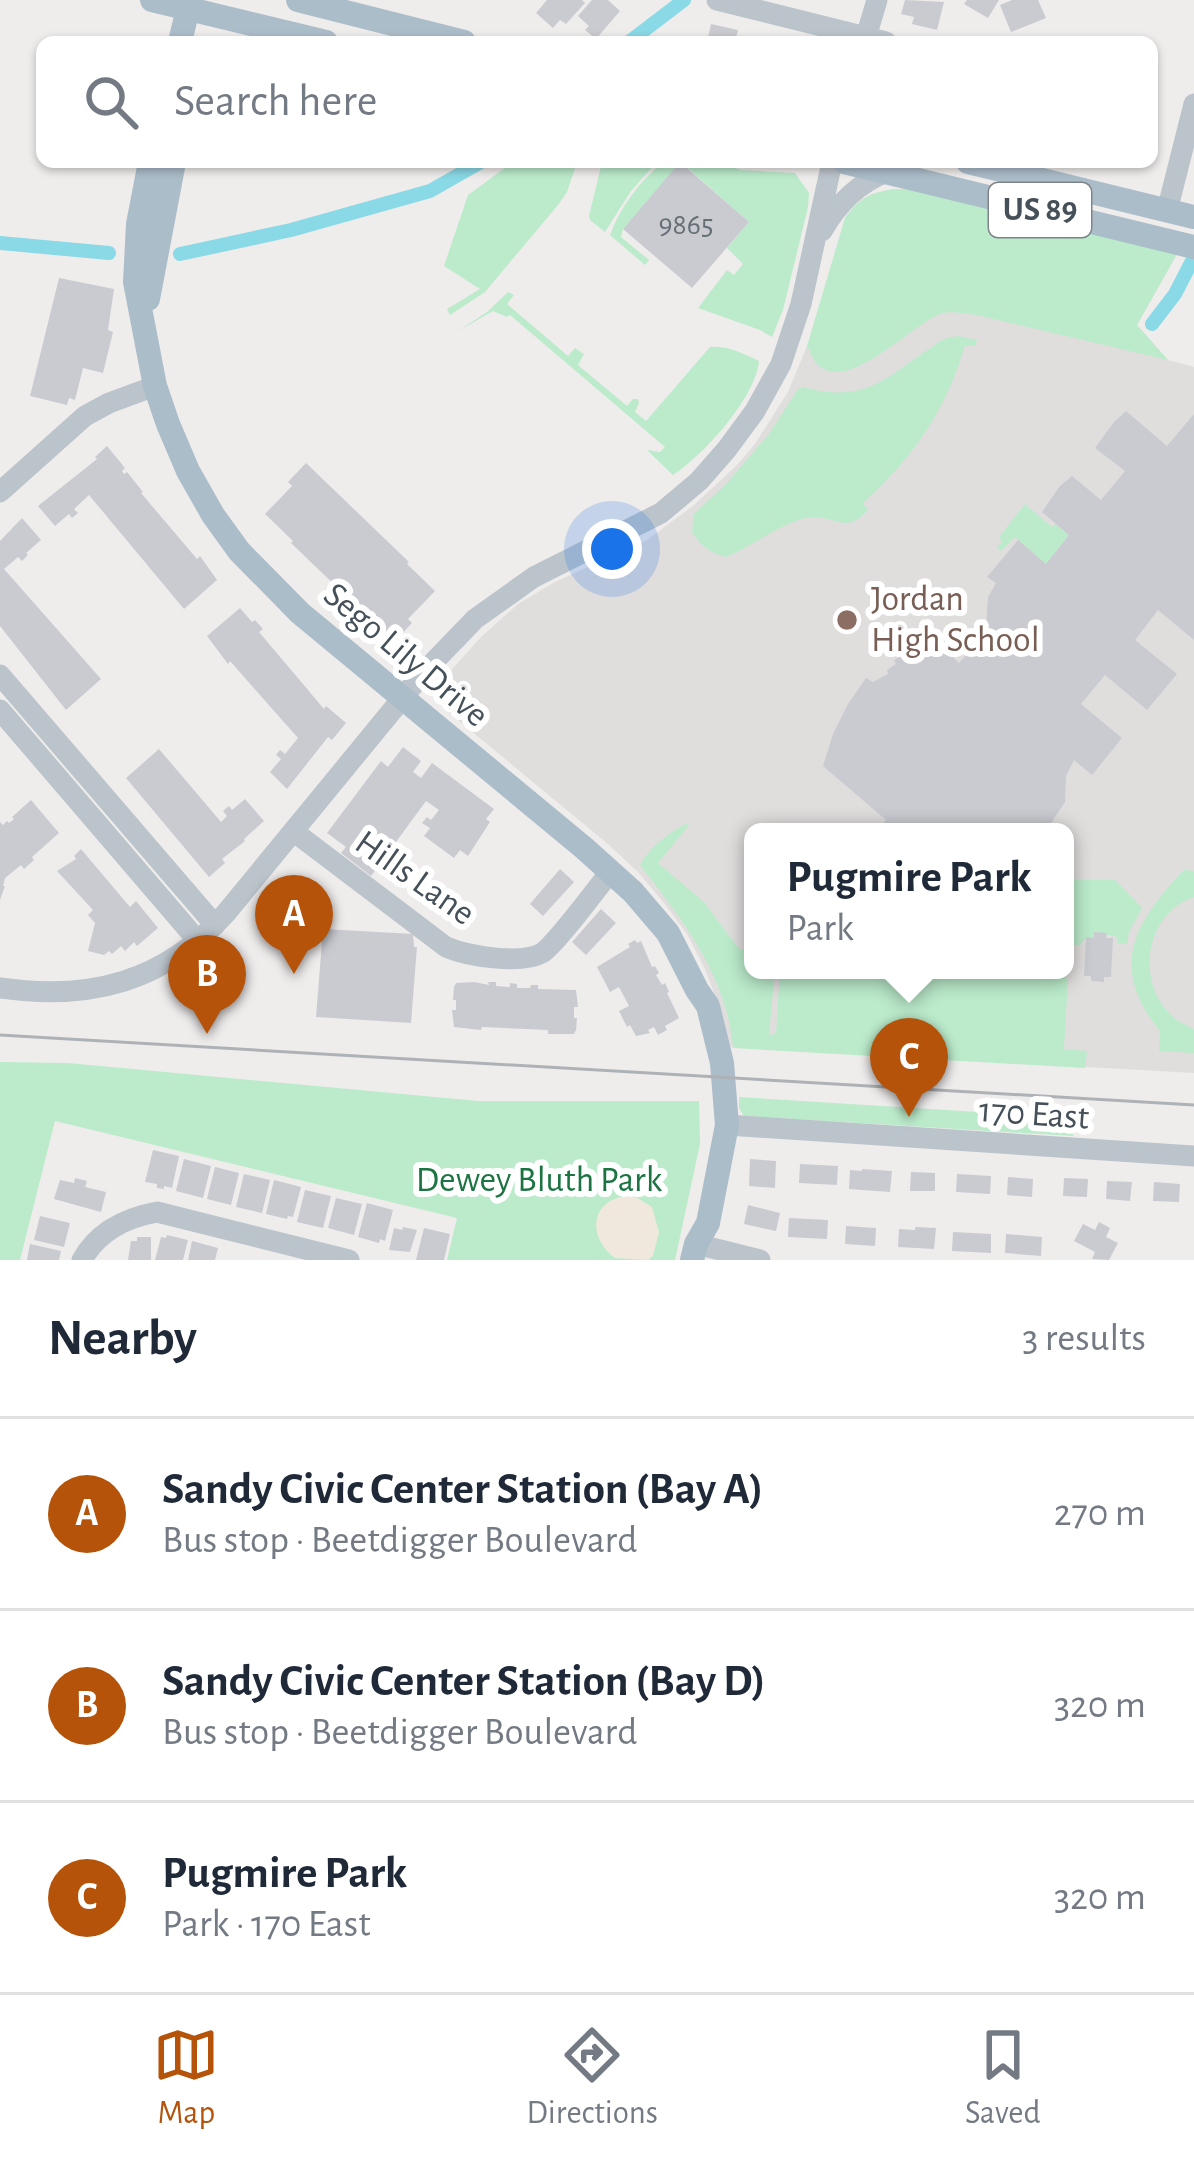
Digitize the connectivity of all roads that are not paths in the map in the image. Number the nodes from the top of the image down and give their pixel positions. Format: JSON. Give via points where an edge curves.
{"nodes":[{"id":1,"x":152,"y":0,"type":"edge"},
{"id":2,"x":298,"y":0,"type":"edge"},
{"id":3,"x":716,"y":0,"type":"edge"},
{"id":4,"x":877,"y":0,"type":"edge"},
{"id":5,"x":203,"y":12,"type":"edge"},
{"id":6,"x":185,"y":36,"type":"edge"},
{"id":7,"x":301,"y":36,"type":"edge"},
{"id":8,"x":440,"y":36,"type":"edge"},
{"id":9,"x":864,"y":36,"type":"edge"},
{"id":10,"x":876,"y":36,"type":"edge"},
{"id":11,"x":1194,"y":104,"type":"edge"},
{"id":12,"x":148,"y":168,"type":"edge"},
{"id":13,"x":173,"y":168,"type":"edge"},
{"id":14,"x":831,"y":168,"type":"edge"},
{"id":15,"x":870,"y":168,"type":"edge"},
{"id":16,"x":992,"y":168,"type":"edge"},
{"id":17,"x":887,"y":172,"type":"junction"},
{"id":18,"x":1167,"y":211,"type":"junction"},
{"id":19,"x":1194,"y":217,"type":"edge"},
{"id":20,"x":1096,"y":223,"type":"junction"},
{"id":21,"x":816,"y":242,"type":"junction"},
{"id":22,"x":1194,"y":248,"type":"edge"},
{"id":23,"x":145,"y":325,"type":"junction"},
{"id":24,"x":155,"y":386,"type":"junction"},
{"id":25,"x":0,"y":492,"type":"edge"},
{"id":26,"x":0,"y":675,"type":"edge"},
{"id":27,"x":401,"y":700,"type":"junction"},
{"id":28,"x":0,"y":710,"type":"edge"},
{"id":29,"x":293,"y":831,"type":"junction"},
{"id":30,"x":611,"y":871,"type":"junction"},
{"id":31,"x":207,"y":933,"type":"junction"},
{"id":32,"x":0,"y":988,"type":"edge"},
{"id":33,"x":697,"y":990,"type":"junction"},
{"id":34,"x":727,"y":1125,"type":"junction"},
{"id":35,"x":1194,"y":1156,"type":"edge"},
{"id":36,"x":270,"y":1250,"type":"edge"},
{"id":37,"x":694,"y":1252,"type":"edge"},
{"id":38,"x":82,"y":1260,"type":"edge"},
{"id":39,"x":349,"y":1260,"type":"edge"},
{"id":40,"x":760,"y":1260,"type":"edge"}],
"edges":[{"from":1,"to":5,"type":"main road"},
{"from":2,"to":8,"type":"main road"},
{"from":3,"to":9,"type":"street"},
{"from":4,"to":10,"type":"street"},
{"from":5,"to":6,"type":"main road"},
{"from":5,"to":7,"type":"main road"},
{"from":11,"to":18,"type":"street"},
{"from":12,"to":23,"type":"main road","name":"Sego Lily Drive","via":[[135,282]]},
{"from":13,"to":23,"type":"main road","name":"Sego Lily Drive"},
{"from":14,"to":21,"type":"street"},
{"from":15,"to":17,"type":"main road","number":"US 89"},
{"from":16,"to":18,"type":"main road","number":"US 89"},
{"from":17,"to":20,"type":"main road","number":"US 89"},
{"from":17,"to":21,"type":"street","via":[[844,200]]},
{"from":18,"to":19,"type":"main road","number":"US 89"},
{"from":18,"to":20,"type":"main road","via":[[1159,220],[1129,215]]},
{"from":20,"to":22,"type":"main road","number":"US 89"},
{"from":21,"to":27,"type":"street","via":[[781,364],[710,470],[661,514],[505,595]]},
{"from":23,"to":24,"type":"main road","name":"Sego Lily Drive"},
{"from":24,"to":25,"type":"street","via":[[85,416]]},
{"from":24,"to":27,"type":"main road","name":"Sego Lily Drive","via":[[188,471],[239,550]]},
{"from":26,"to":31,"type":"street"},
{"from":27,"to":29,"type":"street"},
{"from":27,"to":30,"type":"main road","name":"Sego Lily Drive"},
{"from":28,"to":31,"type":"street"},
{"from":29,"to":30,"type":"street","name":"Hills Lane","via":[[464,955],[544,952]]},
{"from":29,"to":31,"type":"street"},
{"from":30,"to":33,"type":"main road","name":"Sego Lily Drive","via":[[668,933]]},
{"from":31,"to":32,"type":"street","via":[[156,969],[106,987]]},
{"from":33,"to":34,"type":"main road","name":"Sego Lily Drive","via":[[722,1063]]},
{"from":33,"to":37,"type":"main road","name":"Sego Lily Drive","via":[[712,1107]]},
{"from":34,"to":35,"type":"street","name":"170 East"},
{"from":34,"to":37,"type":"main road","name":"Sego Lily Drive","via":[[708,1223]]},
{"from":36,"to":38,"type":"street","via":[[157,1212],[111,1228]]},
{"from":36,"to":39,"type":"street"},
{"from":37,"to":40,"type":"street"}]}
